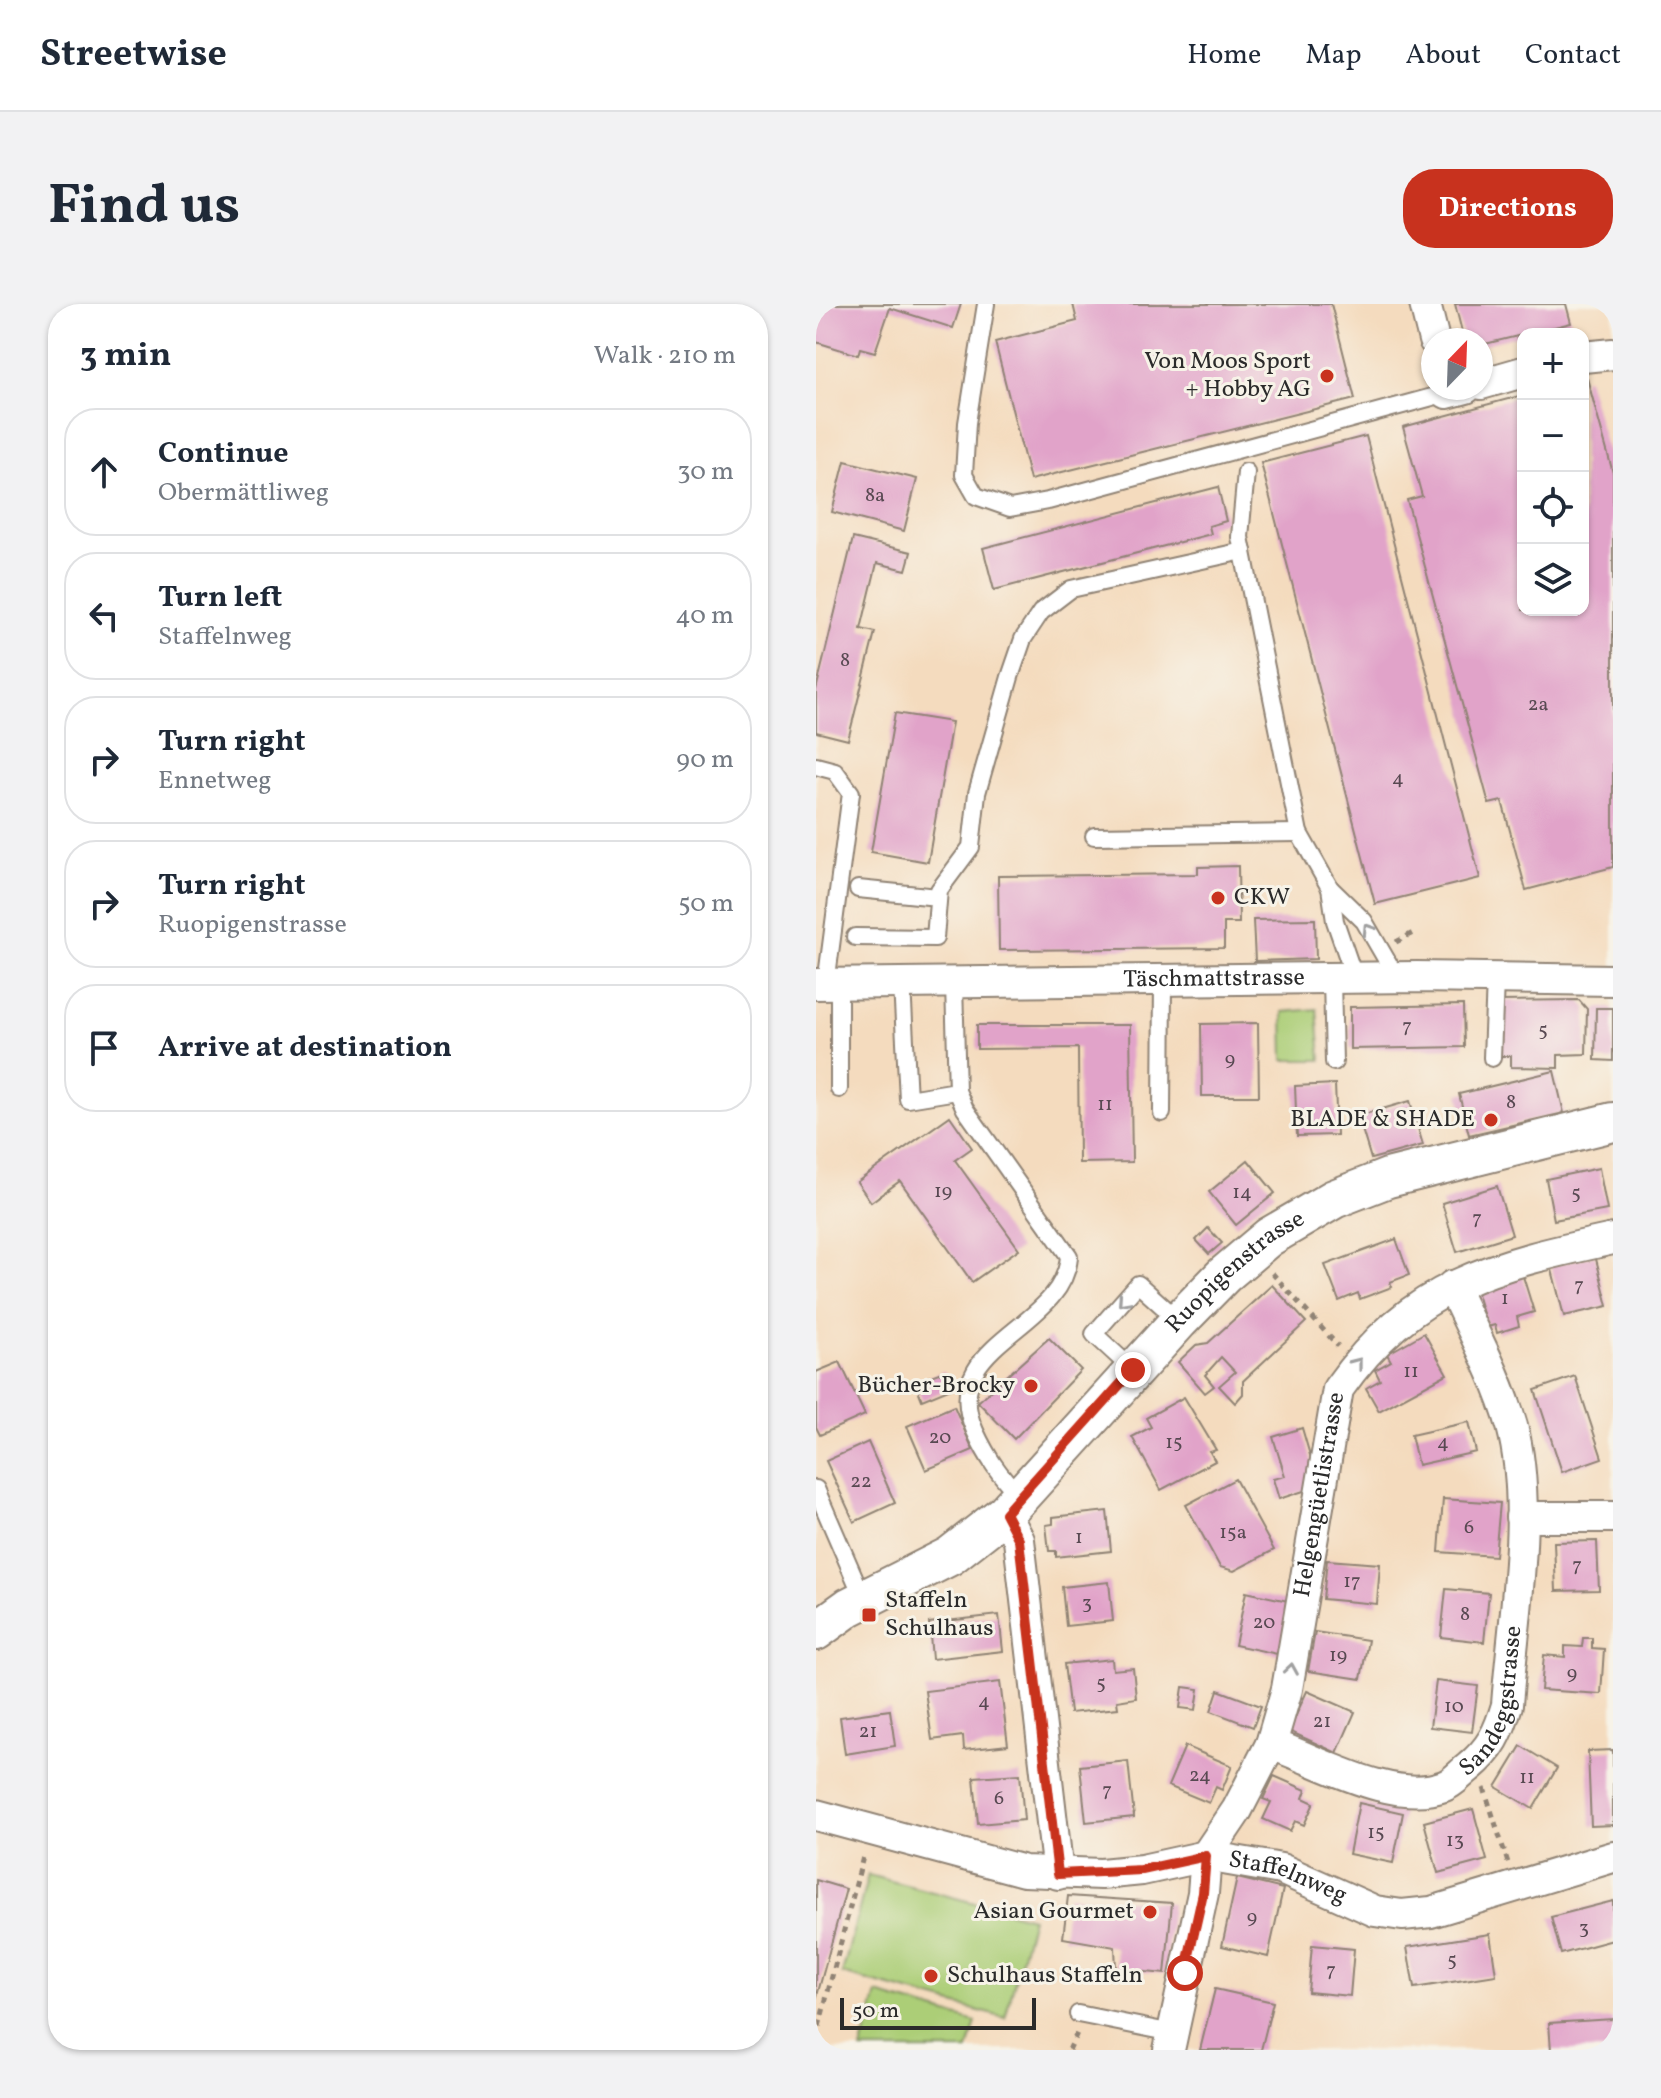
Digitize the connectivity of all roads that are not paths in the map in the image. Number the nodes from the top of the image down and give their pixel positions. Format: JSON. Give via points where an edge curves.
{"nodes":[{"id":1,"x":986,"y":304,"type":"edge"},
{"id":2,"x":1425,"y":304,"type":"edge"},
{"id":3,"x":1431,"y":328,"type":"edge"},
{"id":4,"x":1613,"y":354,"type":"edge"},
{"id":5,"x":1589,"y":356,"type":"edge"},
{"id":6,"x":1517,"y":374,"type":"edge"},
{"id":7,"x":1493,"y":381,"type":"edge"},
{"id":8,"x":1421,"y":399,"type":"edge"},
{"id":9,"x":1246,"y":472,"type":"dead end"},
{"id":10,"x":1243,"y":551,"type":"junction"},
{"id":11,"x":816,"y":766,"type":"edge"},
{"id":12,"x":1299,"y":833,"type":"junction"},
{"id":13,"x":1094,"y":836,"type":"dead end"},
{"id":14,"x":1330,"y":888,"type":"junction"},
{"id":15,"x":858,"y":889,"type":"dead end"},
{"id":16,"x":938,"y":897,"type":"junction"},
{"id":17,"x":855,"y":937,"type":"dead end"},
{"id":18,"x":1397,"y":978,"type":"junction"},
{"id":19,"x":1344,"y":979,"type":"junction"},
{"id":20,"x":1495,"y":979,"type":"junction"},
{"id":21,"x":1613,"y":980,"type":"edge"},
{"id":22,"x":1163,"y":981,"type":"junction"},
{"id":23,"x":827,"y":984,"type":"edge"},
{"id":24,"x":902,"y":984,"type":"junction"},
{"id":25,"x":954,"y":984,"type":"junction"},
{"id":26,"x":1492,"y":1058,"type":"dead end"},
{"id":27,"x":1334,"y":1062,"type":"dead end"},
{"id":28,"x":839,"y":1089,"type":"dead end"},
{"id":29,"x":957,"y":1091,"type":"junction"},
{"id":30,"x":1162,"y":1113,"type":"dead end"},
{"id":31,"x":1613,"y":1122,"type":"edge"},
{"id":32,"x":1613,"y":1239,"type":"edge"},
{"id":33,"x":1452,"y":1286,"type":"junction"},
{"id":34,"x":1179,"y":1321,"type":"junction"},
{"id":35,"x":1133,"y":1370,"type":"junction"},
{"id":36,"x":816,"y":1489,"type":"edge"},
{"id":37,"x":1013,"y":1504,"type":"junction"},
{"id":38,"x":1521,"y":1517,"type":"junction"},
{"id":39,"x":1613,"y":1517,"type":"edge"},
{"id":40,"x":864,"y":1600,"type":"junction"},
{"id":41,"x":816,"y":1631,"type":"edge"},
{"id":42,"x":1271,"y":1744,"type":"junction"},
{"id":43,"x":816,"y":1815,"type":"edge"},
{"id":44,"x":1206,"y":1856,"type":"junction"},
{"id":45,"x":1613,"y":1857,"type":"edge"},
{"id":46,"x":1058,"y":1874,"type":"junction"},
{"id":47,"x":1078,"y":2014,"type":"dead end"},
{"id":48,"x":1171,"y":2042,"type":"edge"}],
"edges":[{"from":1,"to":8,"type":"lane","via":[[964,475],[976,496],[1010,508]]},
{"from":2,"to":3,"type":"street"},
{"from":4,"to":5,"type":"street"},
{"from":6,"to":7,"type":"street"},
{"from":9,"to":10,"type":"lane"},
{"from":10,"to":12,"type":"lane"},
{"from":10,"to":16,"type":"lane","via":[[1071,589],[1041,612],[1023,639],[1010,677],[977,793],[971,847]]},
{"from":11,"to":23,"type":"lane","via":[[835,771],[851,793]]},
{"from":12,"to":13,"type":"lane"},
{"from":12,"to":14,"type":"lane"},
{"from":18,"to":14,"type":"lane","one_way":true,"via":[[1364,921]]},
{"from":14,"to":19,"type":"lane"},
{"from":15,"to":16,"type":"lane"},
{"from":16,"to":17,"type":"lane","via":[[935,938]]},
{"from":18,"to":19,"type":"street","name":"Täschmattstrasse"},
{"from":18,"to":20,"type":"street","name":"Täschmattstrasse"},
{"from":19,"to":22,"type":"street","name":"Täschmattstrasse"},
{"from":19,"to":27,"type":"lane"},
{"from":20,"to":21,"type":"street","name":"Täschmattstrasse"},
{"from":20,"to":26,"type":"lane"},
{"from":22,"to":25,"type":"street","name":"Täschmattstrasse"},
{"from":22,"to":30,"type":"lane"},
{"from":23,"to":24,"type":"street","name":"Täschmattstrasse"},
{"from":23,"to":28,"type":"lane"},
{"from":24,"to":25,"type":"street","name":"Täschmattstrasse"},
{"from":24,"to":29,"type":"lane","via":[[908,1099]]},
{"from":25,"to":29,"type":"lane"},
{"from":29,"to":37,"type":"lane","via":[[1069,1256],[1062,1285],[978,1365],[966,1398],[971,1421]]},
{"from":31,"to":34,"type":"street","name":"Ruopigenstrasse","via":[[1388,1178],[1334,1199],[1269,1237]]},
{"from":32,"to":33,"type":"street","name":"Helgengüetlistrasse","via":[[1497,1268]]},
{"from":33,"to":38,"type":"street","name":"Sandeggstrasse","via":[[1512,1428]]},
{"from":42,"to":33,"type":"street","name":"Helgengüetlistrasse","one_way":true,"via":[[1287,1689],[1338,1389],[1396,1321]]},
{"from":34,"to":35,"type":"street","name":"Ruopigenstrasse"},
{"from":34,"to":35,"type":"lane","one_way":true,"via":[[1138,1284],[1094,1334]]},
{"from":35,"to":37,"type":"street","name":"Ruopigenstrasse"},
{"from":36,"to":40,"type":"lane"},
{"from":37,"to":40,"type":"street","name":"Ruopigenstrasse","via":[[950,1556]]},
{"from":37,"to":46,"type":"street"},
{"from":38,"to":39,"type":"street"},
{"from":38,"to":42,"type":"street","name":"Sandeggstrasse","via":[[1507,1705],[1488,1751],[1446,1785],[1386,1789]]},
{"from":40,"to":41,"type":"street","name":"Ruopigenstrasse"},
{"from":42,"to":44,"type":"street","name":"Helgengüetlistrasse"},
{"from":43,"to":46,"type":"street","name":"Staffelnweg","via":[[1024,1871]]},
{"from":44,"to":45,"type":"street","name":"Staffelnweg","via":[[1281,1869],[1375,1911],[1402,1915],[1431,1912]]},
{"from":44,"to":46,"type":"street","name":"Staffelnweg","via":[[1142,1870]]},
{"from":44,"to":48,"type":"street"},
{"from":47,"to":48,"type":"lane"}]}
